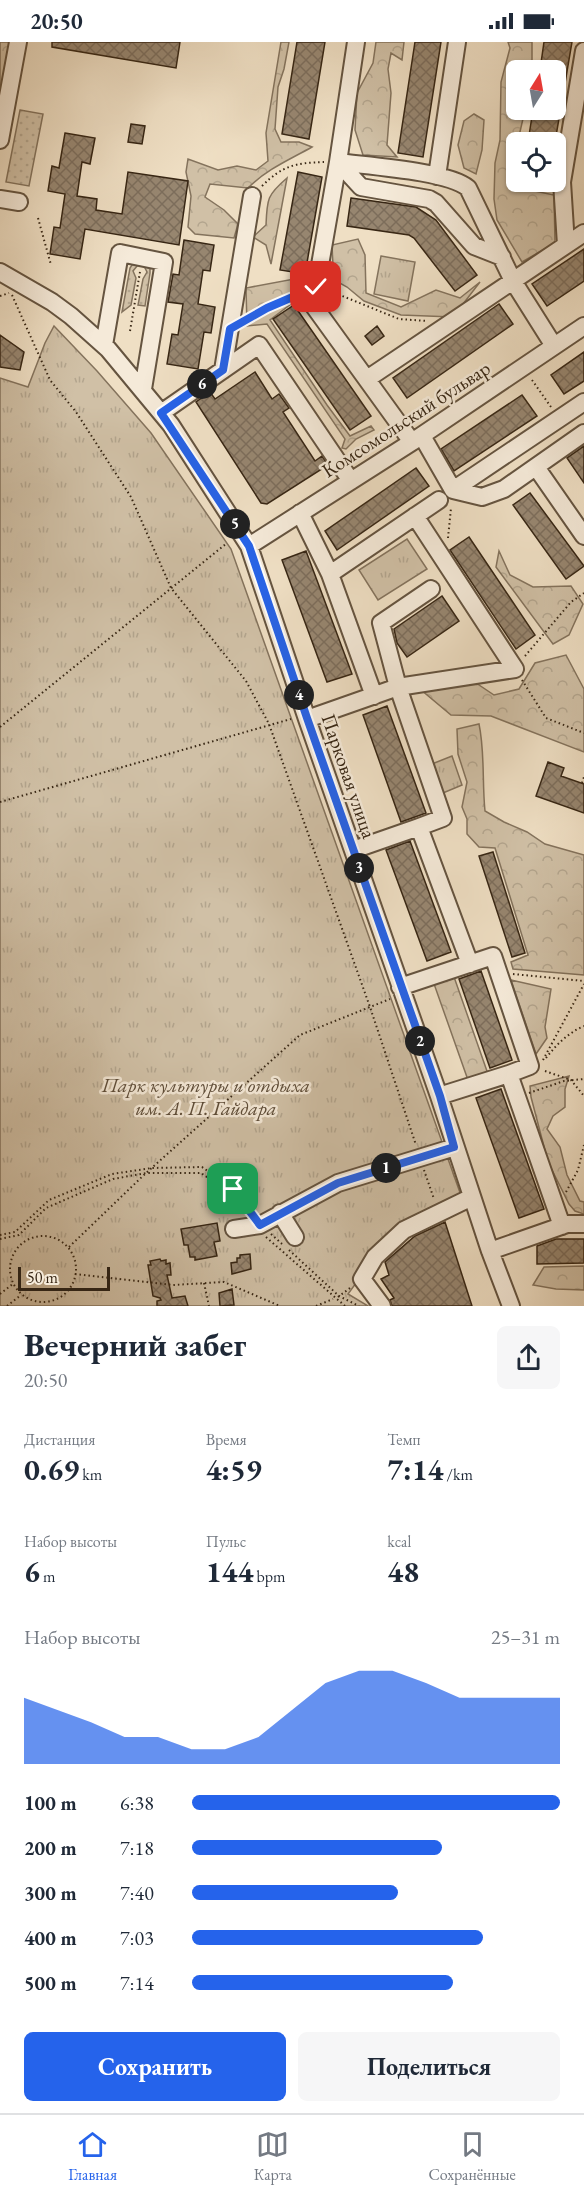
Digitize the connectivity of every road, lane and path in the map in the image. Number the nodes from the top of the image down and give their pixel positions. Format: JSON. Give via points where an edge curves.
{"nodes":[{"id":1,"x":18,"y":42,"type":"edge"},
{"id":2,"x":356,"y":42,"type":"edge"},
{"id":3,"x":457,"y":42,"type":"edge"},
{"id":4,"x":584,"y":51,"type":"edge"},
{"id":5,"x":581,"y":83,"type":"edge"},
{"id":6,"x":0,"y":140,"type":"edge"},
{"id":7,"x":338,"y":162,"type":"junction"},
{"id":8,"x":436,"y":176,"type":"junction"},
{"id":9,"x":252,"y":196,"type":"joint"},
{"id":10,"x":0,"y":199,"type":"edge"},
{"id":11,"x":19,"y":202,"type":"dead end"},
{"id":12,"x":38,"y":218,"type":"dead end"},
{"id":13,"x":584,"y":233,"type":"edge"},
{"id":14,"x":566,"y":245,"type":"junction"},
{"id":15,"x":502,"y":257,"type":"junction"},
{"id":16,"x":142,"y":258,"type":"junction"},
{"id":17,"x":51,"y":265,"type":"dead end"},
{"id":18,"x":0,"y":272,"type":"edge"},
{"id":19,"x":513,"y":281,"type":"junction"},
{"id":20,"x":316,"y":287,"type":"junction"},
{"id":21,"x":0,"y":296,"type":"edge"},
{"id":22,"x":450,"y":323,"type":"junction"},
{"id":23,"x":584,"y":326,"type":"edge"},
{"id":24,"x":230,"y":329,"type":"junction"},
{"id":25,"x":130,"y":331,"type":"dead end"},
{"id":26,"x":104,"y":345,"type":"junction"},
{"id":27,"x":554,"y":346,"type":"junction"},
{"id":28,"x":223,"y":370,"type":"junction"},
{"id":29,"x":367,"y":379,"type":"junction"},
{"id":30,"x":532,"y":380,"type":"dead end"},
{"id":31,"x":142,"y":389,"type":"junction"},
{"id":32,"x":584,"y":402,"type":"edge"},
{"id":33,"x":71,"y":406,"type":"junction"},
{"id":34,"x":66,"y":410,"type":"dead end"},
{"id":35,"x":161,"y":413,"type":"junction"},
{"id":36,"x":559,"y":419,"type":"junction"},
{"id":37,"x":584,"y":433,"type":"edge"},
{"id":38,"x":417,"y":439,"type":"junction"},
{"id":39,"x":536,"y":467,"type":"junction"},
{"id":40,"x":351,"y":481,"type":"junction"},
{"id":41,"x":446,"y":495,"type":"junction"},
{"id":42,"x":300,"y":513,"type":"junction"},
{"id":43,"x":415,"y":516,"type":"junction"},
{"id":44,"x":584,"y":536,"type":"edge"},
{"id":45,"x":227,"y":543,"type":"dead end"},
{"id":46,"x":249,"y":546,"type":"junction"},
{"id":47,"x":330,"y":574,"type":"junction"},
{"id":48,"x":171,"y":588,"type":"junction"},
{"id":49,"x":432,"y":589,"type":"dead end"},
{"id":50,"x":584,"y":593,"type":"edge"},
{"id":51,"x":515,"y":669,"type":"junction"},
{"id":52,"x":398,"y":687,"type":"junction"},
{"id":53,"x":374,"y":696,"type":"junction"},
{"id":54,"x":299,"y":719,"type":"junction"},
{"id":55,"x":269,"y":724,"type":"junction"},
{"id":56,"x":0,"y":727,"type":"edge"},
{"id":57,"x":584,"y":733,"type":"edge"},
{"id":58,"x":584,"y":777,"type":"edge"},
{"id":59,"x":582,"y":783,"type":"dead end"},
{"id":60,"x":0,"y":802,"type":"edge"},
{"id":61,"x":419,"y":827,"type":"junction"},
{"id":62,"x":353,"y":850,"type":"junction"},
{"id":63,"x":470,"y":964,"type":"junction"},
{"id":64,"x":498,"y":972,"type":"junction"},
{"id":65,"x":584,"y":983,"type":"edge"},
{"id":66,"x":395,"y":993,"type":"junction"},
{"id":67,"x":370,"y":1007,"type":"junction"},
{"id":68,"x":584,"y":1026,"type":"edge"},
{"id":69,"x":531,"y":1066,"type":"junction"},
{"id":70,"x":509,"y":1074,"type":"junction"},
{"id":71,"x":584,"y":1079,"type":"edge"},
{"id":72,"x":571,"y":1080,"type":"junction"},
{"id":73,"x":440,"y":1096,"type":"junction"},
{"id":74,"x":584,"y":1096,"type":"edge"},
{"id":75,"x":517,"y":1097,"type":"junction"},
{"id":76,"x":584,"y":1145,"type":"edge"},
{"id":77,"x":454,"y":1147,"type":"junction"},
{"id":78,"x":420,"y":1157,"type":"junction"},
{"id":79,"x":152,"y":1168,"type":"junction"},
{"id":80,"x":146,"y":1173,"type":"junction"},
{"id":81,"x":472,"y":1197,"type":"junction"},
{"id":82,"x":438,"y":1212,"type":"junction"},
{"id":83,"x":280,"y":1213,"type":"junction"},
{"id":84,"x":559,"y":1218,"type":"junction"},
{"id":85,"x":584,"y":1224,"type":"edge"},
{"id":86,"x":257,"y":1225,"type":"junction"},
{"id":87,"x":234,"y":1229,"type":"dead end"},
{"id":88,"x":19,"y":1235,"type":"junction"},
{"id":89,"x":0,"y":1237,"type":"edge"},
{"id":90,"x":295,"y":1237,"type":"dead end"},
{"id":91,"x":24,"y":1242,"type":"junction"},
{"id":92,"x":69,"y":1247,"type":"junction"},
{"id":93,"x":490,"y":1251,"type":"junction"},
{"id":94,"x":75,"y":1274,"type":"junction"},
{"id":95,"x":362,"y":1279,"type":"junction"},
{"id":96,"x":14,"y":1283,"type":"junction"},
{"id":97,"x":204,"y":1284,"type":"junction"},
{"id":98,"x":0,"y":1294,"type":"edge"},
{"id":99,"x":22,"y":1294,"type":"junction"},
{"id":100,"x":339,"y":1296,"type":"junction"},
{"id":101,"x":334,"y":1298,"type":"junction"},
{"id":102,"x":7,"y":1306,"type":"edge"},
{"id":103,"x":209,"y":1306,"type":"edge"},
{"id":104,"x":280,"y":1306,"type":"edge"},
{"id":105,"x":316,"y":1306,"type":"edge"},
{"id":106,"x":345,"y":1306,"type":"edge"},
{"id":107,"x":359,"y":1306,"type":"edge"},
{"id":108,"x":382,"y":1306,"type":"edge"},
{"id":109,"x":511,"y":1306,"type":"edge"}],
"edges":[{"from":1,"to":6,"type":"street"},
{"from":2,"to":7,"type":"street"},
{"from":3,"to":8,"type":"street"},
{"from":4,"to":5,"type":"street"},
{"from":5,"to":14,"type":"street","via":[[562,182]]},
{"from":7,"to":8,"type":"street"},
{"from":7,"to":9,"type":"path","via":[[297,163],[274,174]]},
{"from":7,"to":15,"type":"street","via":[[361,187],[429,198],[474,246]]},
{"from":7,"to":20,"type":"street"},
{"from":8,"to":15,"type":"street","via":[[468,188]]},
{"from":9,"to":24,"type":"street"},
{"from":10,"to":11,"type":"street"},
{"from":12,"to":17,"type":"path"},
{"from":13,"to":14,"type":"street"},
{"from":14,"to":19,"type":"street"},
{"from":15,"to":19,"type":"street"},
{"from":16,"to":25,"type":"path"},
{"from":16,"to":26,"type":"street","via":[[120,253]]},
{"from":16,"to":31,"type":"street","via":[[164,262]]},
{"from":18,"to":26,"type":"street","name":"Парковая улица","via":[[52,302]]},
{"from":19,"to":22,"type":"street"},
{"from":19,"to":27,"type":"street"},
{"from":20,"to":22,"type":"path","via":[[399,319]]},
{"from":20,"to":24,"type":"path"},
{"from":20,"to":29,"type":"street","via":[[313,304]]},
{"from":21,"to":33,"type":"path","via":[[10,292],[50,380]]},
{"from":22,"to":29,"type":"street"},
{"from":23,"to":27,"type":"street","name":"Комсомольский бульвар"},
{"from":24,"to":28,"type":"street"},
{"from":26,"to":31,"type":"street","name":"Парковая улица"},
{"from":27,"to":38,"type":"street","name":"Комсомольский бульвар"},
{"from":28,"to":35,"type":"street"},
{"from":28,"to":40,"type":"street","via":[[259,345]]},
{"from":29,"to":38,"type":"street"},
{"from":30,"to":36,"type":"path"},
{"from":31,"to":35,"type":"street","name":"Парковая улица"},
{"from":32,"to":36,"type":"street"},
{"from":33,"to":34,"type":"path"},
{"from":33,"to":48,"type":"path","via":[[131,497]]},
{"from":35,"to":46,"type":"street","name":"Парковая улица"},
{"from":36,"to":41,"type":"street"},
{"from":37,"to":39,"type":"street"},
{"from":38,"to":40,"type":"street","name":"Комсомольский бульвар"},
{"from":38,"to":41,"type":"street"},
{"from":39,"to":41,"type":"street","via":[[504,489],[482,497]]},
{"from":39,"to":44,"type":"street"},
{"from":40,"to":42,"type":"street","name":"Комсомольский бульвар"},
{"from":41,"to":43,"type":"street"},
{"from":42,"to":46,"type":"street","name":"Комсомольский бульвар"},
{"from":42,"to":47,"type":"street"},
{"from":43,"to":47,"type":"street"},
{"from":43,"to":51,"type":"street"},
{"from":45,"to":48,"type":"path"},
{"from":46,"to":54,"type":"street","name":"Парковая улица"},
{"from":47,"to":53,"type":"street"},
{"from":48,"to":55,"type":"path","via":[[246,681]]},
{"from":48,"to":56,"type":"path"},
{"from":49,"to":52,"type":"street","via":[[381,623]]},
{"from":50,"to":51,"type":"path","via":[[571,602]]},
{"from":51,"to":52,"type":"street"},
{"from":51,"to":57,"type":"path","via":[[546,718]]},
{"from":52,"to":53,"type":"street"},
{"from":52,"to":61,"type":"street","via":[[443,818]]},
{"from":53,"to":54,"type":"street"},
{"from":54,"to":55,"type":"path"},
{"from":54,"to":62,"type":"street","name":"Парковая улица"},
{"from":55,"to":60,"type":"path"},
{"from":55,"to":67,"type":"path"},
{"from":58,"to":59,"type":"path"},
{"from":61,"to":62,"type":"street"},
{"from":61,"to":63,"type":"street"},
{"from":62,"to":66,"type":"street","name":"Парковая улица"},
{"from":63,"to":64,"type":"street","via":[[493,956]]},
{"from":63,"to":66,"type":"street"},
{"from":64,"to":65,"type":"path"},
{"from":64,"to":69,"type":"street"},
{"from":65,"to":68,"type":"path","via":[[542,1062],[559,1042]]},
{"from":66,"to":67,"type":"path"},
{"from":66,"to":73,"type":"street","name":"Парковая улица"},
{"from":67,"to":78,"type":"path"},
{"from":67,"to":79,"type":"path","via":[[300,1035]]},
{"from":69,"to":70,"type":"street"},
{"from":69,"to":72,"type":"path"},
{"from":70,"to":73,"type":"street"},
{"from":70,"to":75,"type":"street"},
{"from":71,"to":72,"type":"path"},
{"from":72,"to":74,"type":"path"},
{"from":72,"to":75,"type":"path"},
{"from":73,"to":77,"type":"street","name":"Парковая улица"},
{"from":75,"to":84,"type":"street"},
{"from":76,"to":84,"type":"path"},
{"from":77,"to":78,"type":"street"},
{"from":77,"to":81,"type":"street","name":"Парковая улица"},
{"from":78,"to":82,"type":"path"},
{"from":78,"to":83,"type":"street","via":[[338,1183]]},
{"from":79,"to":80,"type":"path"},
{"from":79,"to":86,"type":"path","via":[[202,1167],[233,1189]]},
{"from":79,"to":89,"type":"path","via":[[112,1174],[49,1200],[15,1232]]},
{"from":80,"to":86,"type":"path","via":[[201,1173],[229,1192]]},
{"from":80,"to":88,"type":"path","via":[[113,1179],[46,1208]]},
{"from":80,"to":92,"type":"path"},
{"from":81,"to":82,"type":"street"},
{"from":81,"to":93,"type":"street","name":"Парковая улица"},
{"from":82,"to":95,"type":"street","via":[[404,1230],[375,1257]]},
{"from":83,"to":86,"type":"street"},
{"from":83,"to":90,"type":"street"},
{"from":84,"to":85,"type":"street","via":[[567,1224]]},
{"from":84,"to":93,"type":"street"},
{"from":86,"to":87,"type":"street"},
{"from":86,"to":100,"type":"path"},
{"from":86,"to":101,"type":"path"},
{"from":88,"to":89,"type":"path"},
{"from":88,"to":91,"type":"path"},
{"from":91,"to":92,"type":"path","via":[[49,1236]]},
{"from":91,"to":96,"type":"path","via":[[10,1266]]},
{"from":92,"to":94,"type":"path"},
{"from":93,"to":109,"type":"street","name":"Парковая улица"},
{"from":94,"to":97,"type":"path","via":[[174,1285]]},
{"from":94,"to":99,"type":"path","via":[[70,1287],[54,1300],[32,1300]]},
{"from":95,"to":100,"type":"path"},
{"from":95,"to":108,"type":"street"},
{"from":96,"to":98,"type":"path"},
{"from":96,"to":99,"type":"path"},
{"from":97,"to":103,"type":"path"},
{"from":97,"to":104,"type":"path","via":[[224,1282]]},
{"from":99,"to":102,"type":"path"},
{"from":100,"to":101,"type":"path"},
{"from":100,"to":107,"type":"path"},
{"from":101,"to":105,"type":"path"},
{"from":101,"to":106,"type":"path"}]}
